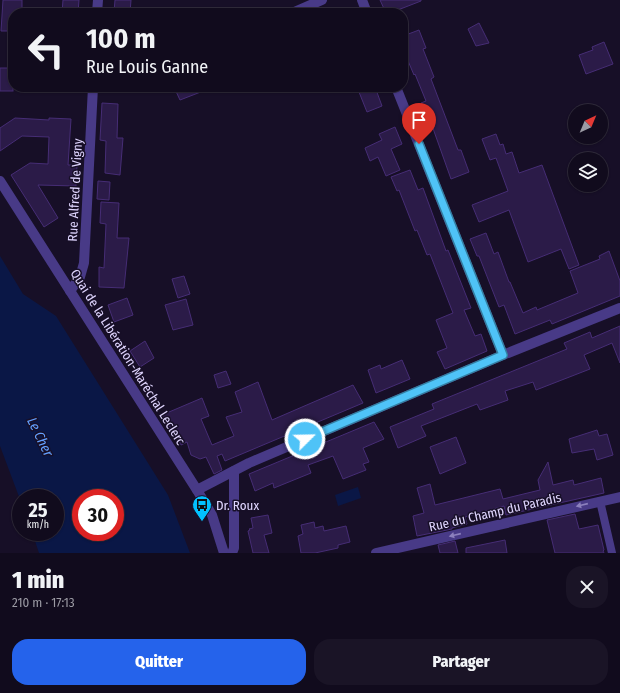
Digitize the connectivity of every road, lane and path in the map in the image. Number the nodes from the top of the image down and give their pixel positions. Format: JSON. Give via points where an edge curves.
{"nodes":[{"id":1,"x":322,"y":0,"type":"edge"},
{"id":2,"x":304,"y":8,"type":"edge"},
{"id":3,"x":93,"y":92,"type":"edge"},
{"id":4,"x":398,"y":92,"type":"edge"},
{"id":5,"x":0,"y":181,"type":"edge"},
{"id":6,"x":70,"y":291,"type":"junction"},
{"id":7,"x":620,"y":308,"type":"edge"},
{"id":8,"x":503,"y":355,"type":"junction"},
{"id":9,"x":234,"y":470,"type":"junction"},
{"id":10,"x":197,"y":490,"type":"junction"},
{"id":11,"x":620,"y":497,"type":"edge"},
{"id":12,"x":600,"y":501,"type":"junction"},
{"id":13,"x":224,"y":553,"type":"edge"},
{"id":14,"x":232,"y":553,"type":"edge"},
{"id":15,"x":376,"y":553,"type":"edge"},
{"id":16,"x":612,"y":553,"type":"edge"}],
"edges":[{"from":1,"to":2,"type":"street"},
{"from":3,"to":6,"type":"street","name":"Rue Alfred de Vigny","via":[[84,263],[80,277]]},
{"from":4,"to":8,"type":"street"},
{"from":5,"to":6,"type":"street","name":"Quai de la Libération-Maréchal Leclerc"},
{"from":6,"to":10,"type":"street","name":"Quai de la Libération-Maréchal Leclerc"},
{"from":7,"to":8,"type":"street"},
{"from":8,"to":9,"type":"street"},
{"from":9,"to":10,"type":"street"},
{"from":9,"to":14,"type":"street"},
{"from":10,"to":13,"type":"street","name":"Quai de la Libération-Maréchal Leclerc","via":[[212,515]]},
{"from":11,"to":12,"type":"street","name":"Rue du Champ du Paradis"},
{"from":12,"to":15,"type":"street","name":"Rue du Champ du Paradis","one_way":true},
{"from":12,"to":16,"type":"lane"}]}
